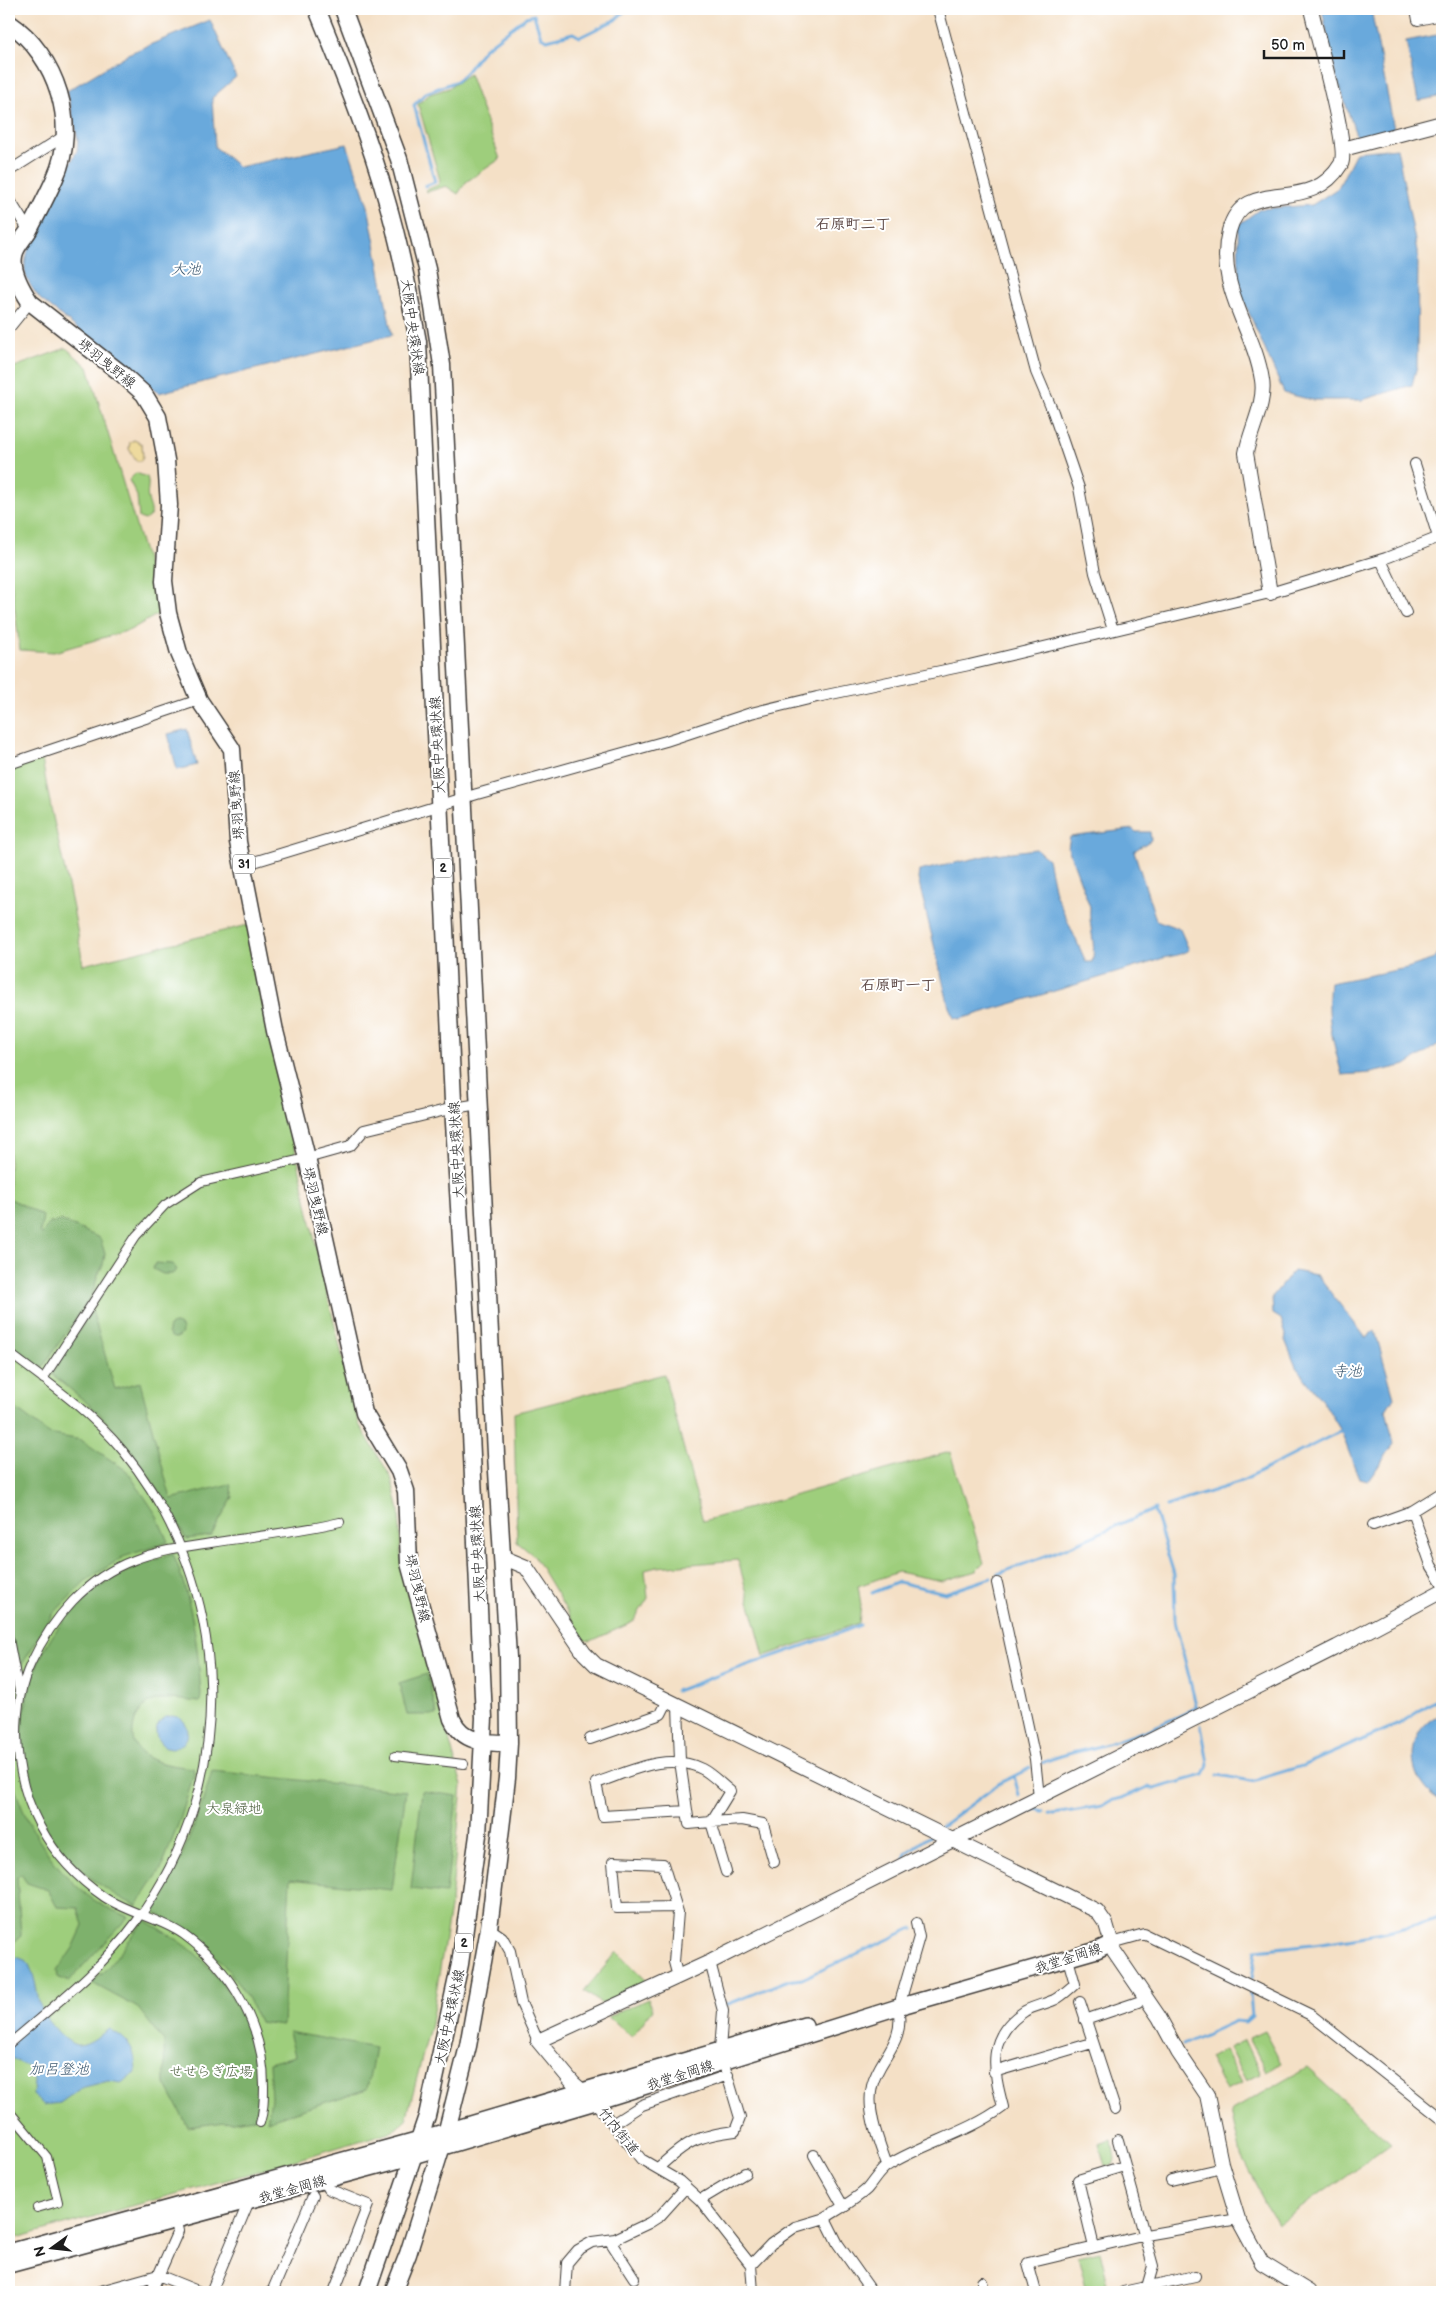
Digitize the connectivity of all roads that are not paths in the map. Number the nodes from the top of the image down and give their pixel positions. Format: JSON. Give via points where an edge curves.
{"nodes":[{"id":1,"x":317,"y":9,"type":"edge"},
{"id":2,"x":343,"y":9,"type":"edge"},
{"id":3,"x":938,"y":9,"type":"edge"},
{"id":4,"x":1311,"y":9,"type":"edge"},
{"id":5,"x":1416,"y":9,"type":"edge"},
{"id":6,"x":1442,"y":15,"type":"edge"},
{"id":7,"x":9,"y":23,"type":"edge"},
{"id":8,"x":1442,"y":123,"type":"edge"},
{"id":9,"x":66,"y":135,"type":"junction"},
{"id":10,"x":1343,"y":149,"type":"junction"},
{"id":11,"x":9,"y":171,"type":"edge"},
{"id":12,"x":9,"y":199,"type":"edge"},
{"id":13,"x":29,"y":231,"type":"junction"},
{"id":14,"x":11,"y":257,"type":"edge"},
{"id":15,"x":30,"y":302,"type":"junction"},
{"id":16,"x":9,"y":328,"type":"edge"},
{"id":17,"x":1415,"y":464,"type":"dead end"},
{"id":18,"x":1440,"y":536,"type":"edge"},
{"id":19,"x":1381,"y":560,"type":"junction"},
{"id":20,"x":1270,"y":593,"type":"junction"},
{"id":21,"x":1406,"y":613,"type":"dead end"},
{"id":22,"x":1114,"y":630,"type":"junction"},
{"id":23,"x":199,"y":700,"type":"junction"},
{"id":24,"x":9,"y":764,"type":"edge"},
{"id":25,"x":465,"y":799,"type":"junction"},
{"id":26,"x":441,"y":805,"type":"junction"},
{"id":27,"x":244,"y":865,"type":"junction"},
{"id":28,"x":479,"y":1104,"type":"junction"},
{"id":29,"x":454,"y":1108,"type":"junction"},
{"id":30,"x":306,"y":1158,"type":"junction"},
{"id":31,"x":9,"y":1353,"type":"edge"},
{"id":32,"x":43,"y":1378,"type":"junction"},
{"id":33,"x":1441,"y":1493,"type":"dead end"},
{"id":34,"x":1412,"y":1511,"type":"junction"},
{"id":35,"x":340,"y":1522,"type":"dead end"},
{"id":36,"x":1373,"y":1525,"type":"dead end"},
{"id":37,"x":180,"y":1546,"type":"junction"},
{"id":38,"x":502,"y":1557,"type":"junction"},
{"id":39,"x":997,"y":1583,"type":"dead end"},
{"id":40,"x":1442,"y":1583,"type":"edge"},
{"id":41,"x":1442,"y":1591,"type":"edge"},
{"id":42,"x":9,"y":1639,"type":"edge"},
{"id":43,"x":19,"y":1692,"type":"junction"},
{"id":44,"x":673,"y":1703,"type":"junction"},
{"id":45,"x":590,"y":1739,"type":"dead end"},
{"id":46,"x":484,"y":1743,"type":"junction"},
{"id":47,"x":509,"y":1743,"type":"junction"},
{"id":48,"x":395,"y":1756,"type":"dead end"},
{"id":49,"x":680,"y":1761,"type":"junction"},
{"id":50,"x":464,"y":1764,"type":"dead end"},
{"id":51,"x":1039,"y":1797,"type":"junction"},
{"id":52,"x":687,"y":1811,"type":"junction"},
{"id":53,"x":711,"y":1822,"type":"junction"},
{"id":54,"x":952,"y":1840,"type":"junction"},
{"id":55,"x":774,"y":1862,"type":"dead end"},
{"id":56,"x":726,"y":1872,"type":"dead end"},
{"id":57,"x":676,"y":1907,"type":"junction"},
{"id":58,"x":141,"y":1915,"type":"junction"},
{"id":59,"x":916,"y":1924,"type":"dead end"},
{"id":60,"x":489,"y":1928,"type":"junction"},
{"id":61,"x":1112,"y":1943,"type":"junction"},
{"id":62,"x":1068,"y":1959,"type":"junction"},
{"id":63,"x":710,"y":1962,"type":"junction"},
{"id":64,"x":678,"y":1977,"type":"junction"},
{"id":65,"x":1080,"y":2002,"type":"dead end"},
{"id":66,"x":1138,"y":2002,"type":"dead end"},
{"id":67,"x":900,"y":2003,"type":"junction"},
{"id":68,"x":1086,"y":2020,"type":"junction"},
{"id":69,"x":538,"y":2041,"type":"junction"},
{"id":70,"x":1092,"y":2043,"type":"junction"},
{"id":71,"x":9,"y":2044,"type":"edge"},
{"id":72,"x":724,"y":2062,"type":"junction"},
{"id":73,"x":994,"y":2072,"type":"junction"},
{"id":74,"x":580,"y":2090,"type":"junction"},
{"id":75,"x":595,"y":2102,"type":"junction"},
{"id":76,"x":1115,"y":2109,"type":"dead end"},
{"id":77,"x":9,"y":2111,"type":"edge"},
{"id":78,"x":1442,"y":2119,"type":"edge"},
{"id":79,"x":260,"y":2123,"type":"dead end"},
{"id":80,"x":614,"y":2123,"type":"junction"},
{"id":81,"x":447,"y":2130,"type":"junction"},
{"id":82,"x":420,"y":2139,"type":"junction"},
{"id":83,"x":1118,"y":2140,"type":"dead end"},
{"id":84,"x":441,"y":2147,"type":"junction"},
{"id":85,"x":415,"y":2155,"type":"junction"},
{"id":86,"x":814,"y":2155,"type":"dead end"},
{"id":87,"x":887,"y":2165,"type":"junction"},
{"id":88,"x":1124,"y":2166,"type":"junction"},
{"id":89,"x":658,"y":2168,"type":"junction"},
{"id":90,"x":1223,"y":2168,"type":"junction"},
{"id":91,"x":745,"y":2173,"type":"dead end"},
{"id":92,"x":323,"y":2180,"type":"junction"},
{"id":93,"x":1171,"y":2180,"type":"dead end"},
{"id":94,"x":686,"y":2187,"type":"junction"},
{"id":95,"x":313,"y":2196,"type":"dead end"},
{"id":96,"x":700,"y":2200,"type":"junction"},
{"id":97,"x":249,"y":2201,"type":"junction"},
{"id":98,"x":843,"y":2206,"type":"junction"},
{"id":99,"x":36,"y":2208,"type":"dead end"},
{"id":100,"x":174,"y":2215,"type":"junction"},
{"id":101,"x":826,"y":2218,"type":"junction"},
{"id":102,"x":1238,"y":2218,"type":"junction"},
{"id":103,"x":1146,"y":2235,"type":"junction"},
{"id":104,"x":610,"y":2241,"type":"junction"},
{"id":105,"x":1094,"y":2247,"type":"junction"},
{"id":106,"x":9,"y":2252,"type":"edge"},
{"id":107,"x":9,"y":2265,"type":"edge"},
{"id":108,"x":751,"y":2265,"type":"junction"},
{"id":109,"x":158,"y":2275,"type":"junction"},
{"id":110,"x":1195,"y":2276,"type":"dead end"},
{"id":111,"x":634,"y":2278,"type":"dead end"},
{"id":112,"x":1147,"y":2290,"type":"edge"},
{"id":113,"x":1304,"y":2291,"type":"edge"},
{"id":114,"x":97,"y":2292,"type":"edge"},
{"id":115,"x":151,"y":2292,"type":"edge"},
{"id":116,"x":200,"y":2292,"type":"edge"},
{"id":117,"x":211,"y":2292,"type":"edge"},
{"id":118,"x":272,"y":2292,"type":"edge"},
{"id":119,"x":334,"y":2292,"type":"edge"},
{"id":120,"x":367,"y":2292,"type":"edge"},
{"id":121,"x":393,"y":2292,"type":"edge"},
{"id":122,"x":566,"y":2292,"type":"edge"},
{"id":123,"x":753,"y":2292,"type":"edge"},
{"id":124,"x":872,"y":2292,"type":"edge"},
{"id":125,"x":1036,"y":2292,"type":"edge"},
{"id":126,"x":1123,"y":2292,"type":"edge"}],
"edges":[{"from":1,"to":26,"type":"main road","name":"大阪中央環状線","number":"2","via":[[354,99],[386,197],[418,342]]},
{"from":2,"to":25,"type":"main road","name":"大阪中央環状線","number":"2","via":[[399,160],[423,249],[442,365]]},
{"from":3,"to":22,"type":"street","via":[[1036,372],[1079,488],[1095,573]]},
{"from":4,"to":10,"type":"street"},
{"from":5,"to":6,"type":"street","via":[[1418,20]]},
{"from":7,"to":9,"type":"main road","name":"堺羽曳野線","number":"31","via":[[26,35],[40,53],[57,88]]},
{"from":8,"to":10,"type":"street"},
{"from":9,"to":11,"type":"street"},
{"from":9,"to":13,"type":"main road","name":"堺羽曳野線","number":"31","via":[[65,151],[56,176]]},
{"from":10,"to":20,"type":"street","via":[[1342,162],[1327,182],[1308,192],[1254,199],[1238,212],[1230,230],[1226,267],[1230,289],[1263,381],[1261,401],[1246,453]]},
{"from":12,"to":13,"type":"street"},
{"from":13,"to":14,"type":"main road","name":"堺羽曳野線","number":"31"},
{"from":14,"to":15,"type":"main road","name":"堺羽曳野線","number":"31","via":[[21,289]]},
{"from":15,"to":16,"type":"street"},
{"from":15,"to":23,"type":"main road","name":"堺羽曳野線","number":"31","via":[[122,374],[144,394],[158,417],[166,460],[169,505],[164,581],[166,597],[179,653]]},
{"from":17,"to":18,"type":"street"},
{"from":18,"to":19,"type":"street"},
{"from":19,"to":20,"type":"street"},
{"from":19,"to":21,"type":"street"},
{"from":20,"to":22,"type":"street"},
{"from":22,"to":25,"type":"street","via":[[751,713]]},
{"from":23,"to":24,"type":"street"},
{"from":23,"to":27,"type":"main road","name":"堺羽曳野線","number":"31","via":[[232,749],[238,842]]},
{"from":25,"to":26,"type":"street"},
{"from":25,"to":28,"type":"main road","name":"大阪中央環状線","number":"2"},
{"from":26,"to":27,"type":"street"},
{"from":26,"to":29,"type":"main road","name":"大阪中央環状線","number":"2"},
{"from":27,"to":30,"type":"main road","name":"堺羽曳野線","number":"31","via":[[275,1031]]},
{"from":28,"to":29,"type":"street"},
{"from":28,"to":38,"type":"main road","name":"大阪中央環状線","number":"2"},
{"from":29,"to":30,"type":"street","via":[[364,1130],[350,1146]]},
{"from":29,"to":46,"type":"main road","name":"大阪中央環状線","number":"2","via":[[484,1686]]},
{"from":30,"to":32,"type":"street","via":[[201,1182],[165,1205],[136,1236]]},
{"from":30,"to":46,"type":"main road","name":"堺羽曳野線","number":"31","via":[[364,1413],[399,1471],[406,1491],[409,1563],[452,1719],[464,1736]]},
{"from":31,"to":32,"type":"street"},
{"from":32,"to":37,"type":"street","via":[[91,1416],[122,1451],[145,1480]]},
{"from":33,"to":34,"type":"street"},
{"from":34,"to":36,"type":"street"},
{"from":34,"to":40,"type":"street","via":[[1431,1565]]},
{"from":35,"to":37,"type":"street"},
{"from":37,"to":43,"type":"street","via":[[133,1560],[88,1587],[45,1634]]},
{"from":37,"to":58,"type":"street","via":[[202,1616],[210,1658],[209,1727],[205,1763],[191,1817],[171,1864]]},
{"from":38,"to":44,"type":"street","via":[[526,1567],[584,1654],[596,1664]]},
{"from":38,"to":47,"type":"main road","name":"大阪中央環状線","number":"2"},
{"from":39,"to":51,"type":"street"},
{"from":41,"to":51,"type":"street"},
{"from":42,"to":43,"type":"street"},
{"from":43,"to":58,"type":"street","via":[[21,1781],[40,1827],[78,1876],[106,1898]]},
{"from":44,"to":45,"type":"street","via":[[661,1714]]},
{"from":44,"to":49,"type":"street"},
{"from":44,"to":54,"type":"street"},
{"from":46,"to":47,"type":"main road","name":"堺羽曳野線","number":"31"},
{"from":46,"to":82,"type":"main road","name":"大阪中央環状線","number":"2","via":[[470,1904],[441,2058]]},
{"from":47,"to":60,"type":"main road","name":"大阪中央環状線","number":"2"},
{"from":48,"to":50,"type":"street"},
{"from":49,"to":52,"type":"street"},
{"from":49,"to":52,"type":"street","via":[[657,1762],[596,1783],[603,1816]]},
{"from":49,"to":53,"type":"street","via":[[702,1769],[730,1791]]},
{"from":51,"to":54,"type":"street"},
{"from":52,"to":53,"type":"street","via":[[689,1824]]},
{"from":53,"to":55,"type":"street","via":[[742,1820],[762,1824]]},
{"from":53,"to":56,"type":"street"},
{"from":54,"to":61,"type":"street","via":[[1097,1911],[1106,1924]]},
{"from":54,"to":63,"type":"street"},
{"from":57,"to":57,"type":"street","via":[[663,1864],[612,1862],[618,1908]]},
{"from":57,"to":64,"type":"street","via":[[674,1962]]},
{"from":58,"to":71,"type":"street","via":[[116,1947],[70,1992]]},
{"from":58,"to":79,"type":"street","via":[[183,1935],[208,1955],[244,2004],[262,2057],[264,2107]]},
{"from":59,"to":67,"type":"street","via":[[919,1937]]},
{"from":60,"to":69,"type":"street","name":"竹内街道","via":[[502,1937],[510,1951],[521,2003]]},
{"from":60,"to":81,"type":"main road","name":"大阪中央環状線","number":"2","via":[[468,2046]]},
{"from":61,"to":62,"type":"main road","name":"我堂金岡線"},
{"from":61,"to":67,"type":"main road","name":"我堂金岡線","via":[[1094,1943]]},
{"from":61,"to":78,"type":"street","via":[[1144,1934],[1311,2015]]},
{"from":61,"to":90,"type":"street","via":[[1114,1951],[1208,2095]]},
{"from":62,"to":67,"type":"main road","name":"我堂金岡線"},
{"from":62,"to":73,"type":"street","via":[[1076,1984],[1056,1999],[1027,2010],[1014,2019],[1000,2039],[994,2058]]},
{"from":63,"to":64,"type":"street"},
{"from":63,"to":72,"type":"street","via":[[723,2011]]},
{"from":64,"to":69,"type":"street"},
{"from":65,"to":68,"type":"street"},
{"from":66,"to":68,"type":"street"},
{"from":67,"to":72,"type":"main road","name":"我堂金岡線"},
{"from":67,"to":87,"type":"street","via":[[895,2042],[871,2088],[873,2128]]},
{"from":68,"to":70,"type":"street"},
{"from":69,"to":74,"type":"street","name":"竹内街道"},
{"from":70,"to":73,"type":"street"},
{"from":70,"to":76,"type":"street"},
{"from":72,"to":74,"type":"main road","name":"我堂金岡線"},
{"from":72,"to":75,"type":"main road","name":"我堂金岡線"},
{"from":72,"to":80,"type":"street"},
{"from":72,"to":89,"type":"street","via":[[740,2118],[735,2131],[693,2139]]},
{"from":73,"to":87,"type":"street","via":[[1003,2107],[985,2121]]},
{"from":74,"to":75,"type":"street","name":"竹内街道"},
{"from":74,"to":81,"type":"main road","name":"我堂金岡線"},
{"from":75,"to":80,"type":"street","name":"竹内街道"},
{"from":75,"to":84,"type":"main road","name":"我堂金岡線"},
{"from":77,"to":99,"type":"street","via":[[47,2157],[58,2202]]},
{"from":80,"to":89,"type":"street","name":"竹内街道","via":[[634,2152]]},
{"from":81,"to":82,"type":"main road","name":"我堂金岡線"},
{"from":81,"to":84,"type":"main road","name":"大阪中央環状線","number":"2"},
{"from":82,"to":85,"type":"main road","name":"大阪中央環状線","number":"2"},
{"from":82,"to":100,"type":"main road","name":"我堂金岡線"},
{"from":83,"to":88,"type":"street"},
{"from":84,"to":85,"type":"main road","name":"我堂金岡線"},
{"from":84,"to":121,"type":"main road","name":"大阪中央環状線","number":"2"},
{"from":85,"to":92,"type":"main road","name":"我堂金岡線"},
{"from":85,"to":120,"type":"main road","name":"大阪中央環状線","number":"2"},
{"from":86,"to":98,"type":"street"},
{"from":87,"to":98,"type":"street","via":[[866,2190]]},
{"from":88,"to":103,"type":"street"},
{"from":88,"to":105,"type":"street","via":[[1078,2180]]},
{"from":89,"to":94,"type":"street","name":"竹内街道"},
{"from":90,"to":93,"type":"street"},
{"from":90,"to":102,"type":"street"},
{"from":91,"to":96,"type":"street"},
{"from":92,"to":97,"type":"main road","name":"我堂金岡線"},
{"from":92,"to":119,"type":"street","via":[[328,2189],[368,2205]]},
{"from":94,"to":96,"type":"street","name":"竹内街道"},
{"from":94,"to":104,"type":"street","via":[[660,2216]]},
{"from":95,"to":118,"type":"street"},
{"from":96,"to":108,"type":"street","name":"竹内街道"},
{"from":97,"to":100,"type":"main road","name":"我堂金岡線"},
{"from":97,"to":117,"type":"street"},
{"from":98,"to":101,"type":"street"},
{"from":100,"to":106,"type":"main road","name":"我堂金岡線"},
{"from":100,"to":107,"type":"main road","name":"我堂金岡線"},
{"from":100,"to":109,"type":"street","via":[[178,2232]]},
{"from":101,"to":108,"type":"street","via":[[795,2227],[771,2244]]},
{"from":101,"to":124,"type":"street","via":[[838,2244]]},
{"from":102,"to":103,"type":"street"},
{"from":102,"to":113,"type":"street","via":[[1262,2263]]},
{"from":103,"to":105,"type":"street"},
{"from":103,"to":112,"type":"street","via":[[1153,2266]]},
{"from":104,"to":111,"type":"street"},
{"from":104,"to":122,"type":"street","via":[[592,2242],[578,2250],[567,2263]]},
{"from":105,"to":125,"type":"street","via":[[1028,2263]]},
{"from":108,"to":123,"type":"street"},
{"from":109,"to":114,"type":"street"},
{"from":109,"to":115,"type":"street"},
{"from":109,"to":116,"type":"street"},
{"from":110,"to":112,"type":"street"},
{"from":112,"to":126,"type":"street"}]}
